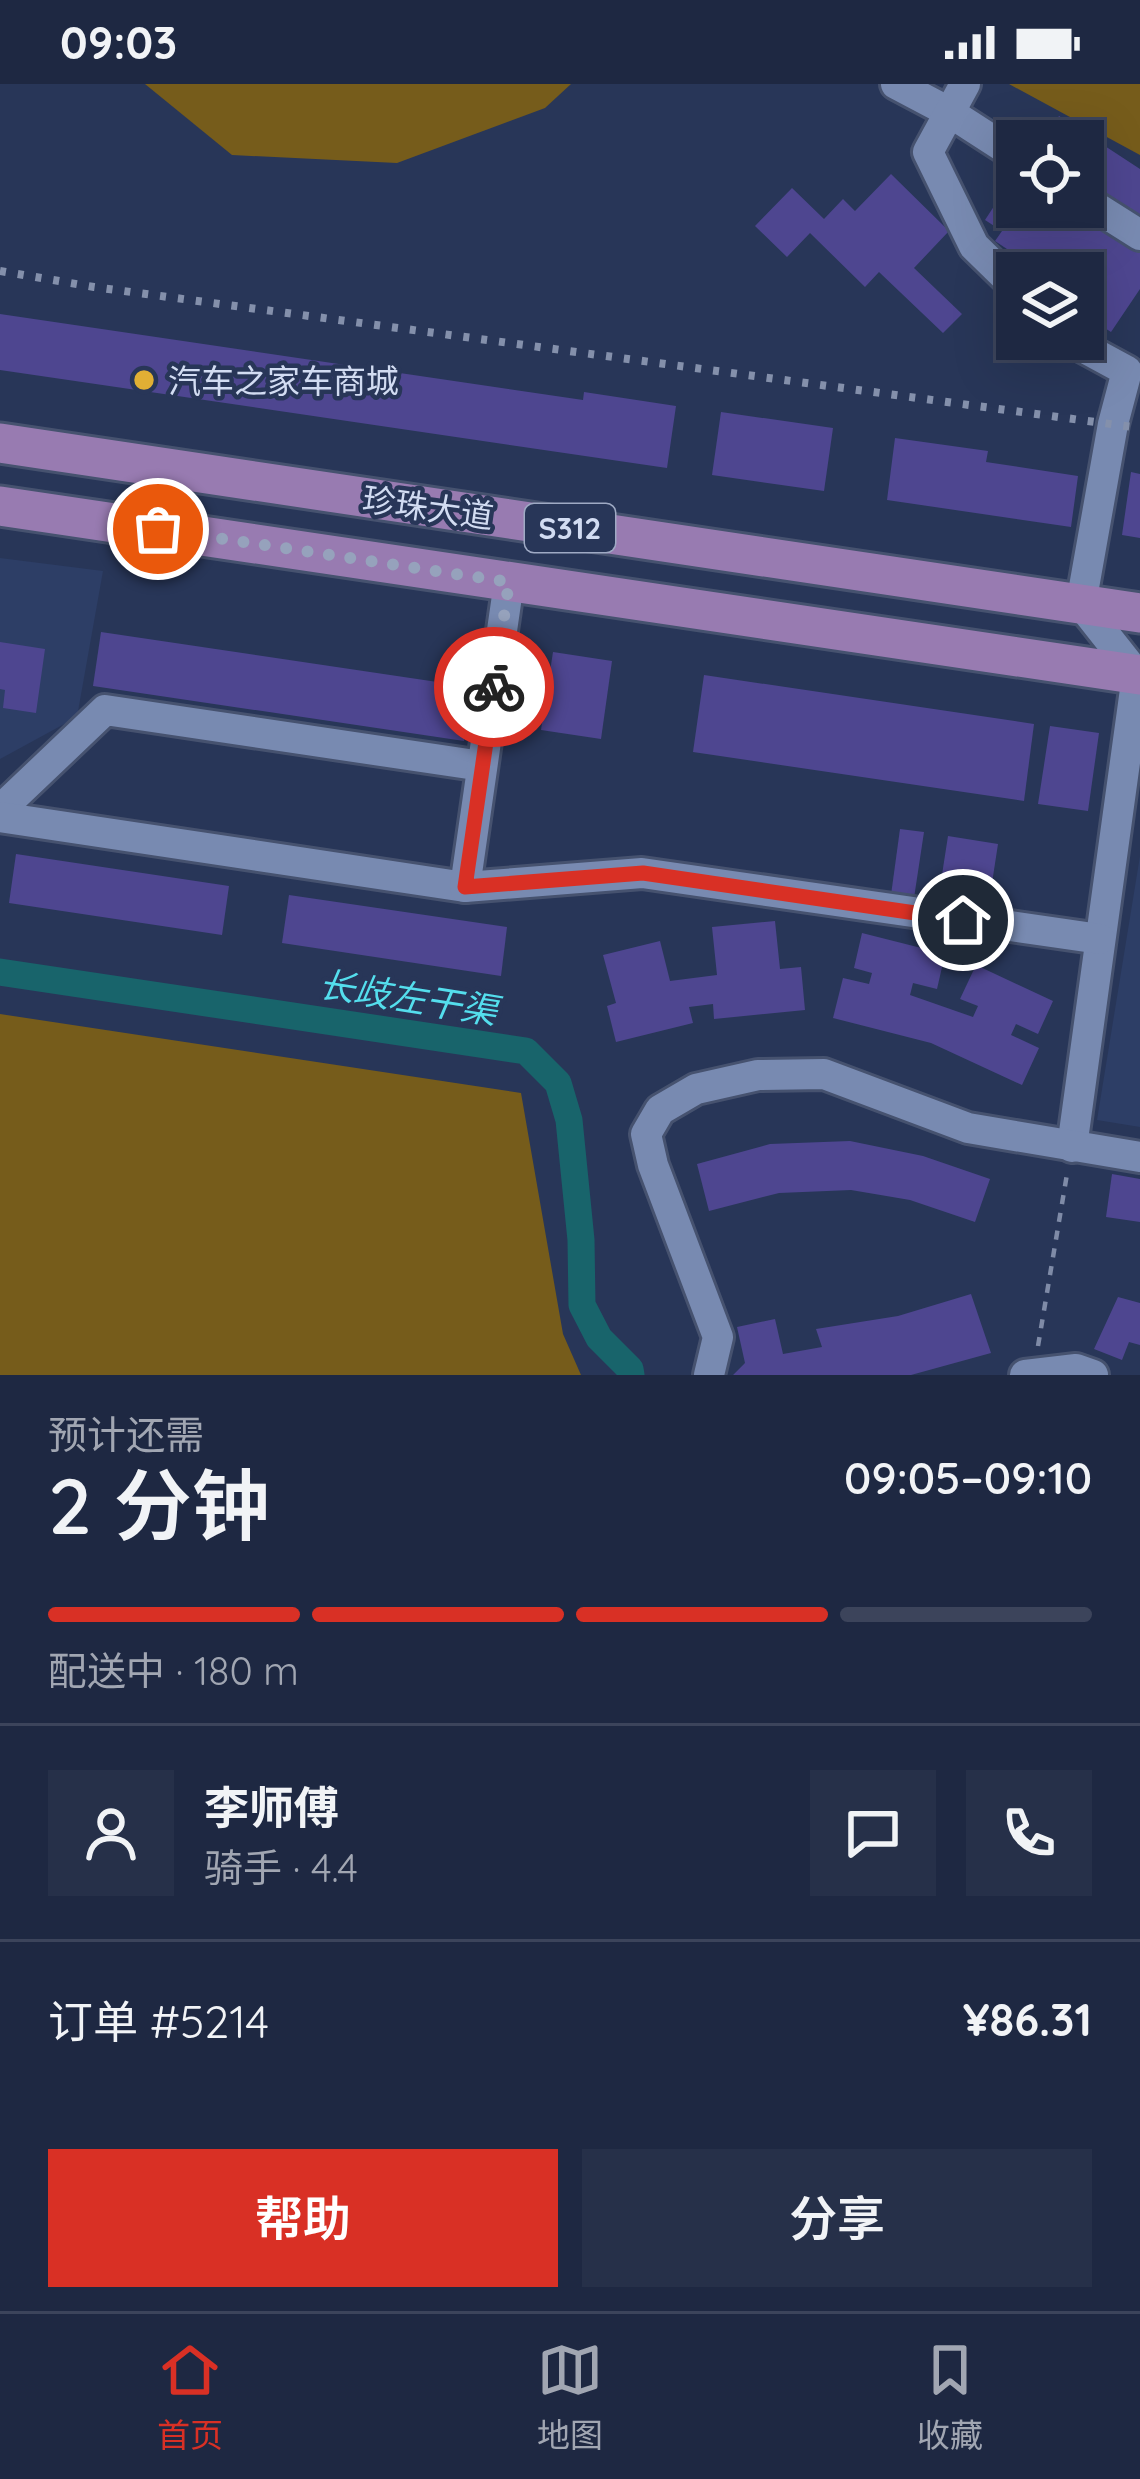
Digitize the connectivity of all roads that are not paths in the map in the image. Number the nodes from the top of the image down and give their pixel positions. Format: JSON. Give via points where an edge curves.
{"nodes":[{"id":1,"x":896,"y":84,"type":"edge"},
{"id":2,"x":964,"y":84,"type":"edge"},
{"id":3,"x":950,"y":112,"type":"junction"},
{"id":4,"x":996,"y":142,"type":"edge"},
{"id":5,"x":1104,"y":213,"type":"edge"},
{"id":6,"x":1140,"y":236,"type":"edge"},
{"id":7,"x":996,"y":267,"type":"edge"},
{"id":8,"x":1104,"y":358,"type":"edge"},
{"id":9,"x":0,"y":443,"type":"edge"},
{"id":10,"x":78,"y":455,"type":"junction"},
{"id":11,"x":0,"y":506,"type":"edge"},
{"id":12,"x":70,"y":516,"type":"junction"},
{"id":13,"x":509,"y":582,"type":"junction"},
{"id":14,"x":1082,"y":604,"type":"junction"},
{"id":15,"x":1140,"y":613,"type":"edge"},
{"id":16,"x":1138,"y":675,"type":"edge"},
{"id":17,"x":482,"y":766,"type":"junction"},
{"id":18,"x":0,"y":814,"type":"edge"},
{"id":19,"x":465,"y":887,"type":"junction"},
{"id":20,"x":1100,"y":939,"type":"junction"},
{"id":21,"x":1072,"y":1147,"type":"junction"},
{"id":22,"x":1140,"y":1157,"type":"edge"},
{"id":23,"x":1029,"y":1373,"type":"edge"},
{"id":24,"x":709,"y":1375,"type":"edge"},
{"id":25,"x":1093,"y":1375,"type":"edge"}],
"edges":[{"from":1,"to":3,"type":"street"},
{"from":2,"to":3,"type":"street"},
{"from":3,"to":4,"type":"street"},
{"from":3,"to":7,"type":"street","via":[[928,152],[974,246]]},
{"from":5,"to":6,"type":"street"},
{"from":8,"to":14,"type":"street","via":[[1127,370]]},
{"from":9,"to":10,"type":"main road","name":"珍珠大道","number":"S312"},
{"from":10,"to":12,"type":"main road"},
{"from":10,"to":14,"type":"main road","name":"珍珠大道","number":"S312"},
{"from":11,"to":12,"type":"main road","name":"珍珠大道","number":"S312"},
{"from":12,"to":13,"type":"main road","name":"珍珠大道","number":"S312"},
{"from":13,"to":16,"type":"main road","name":"珍珠大道","number":"S312"},
{"from":13,"to":17,"type":"street"},
{"from":14,"to":15,"type":"main road","name":"珍珠大道","number":"S312"},
{"from":14,"to":16,"type":"street"},
{"from":16,"to":20,"type":"street"},
{"from":17,"to":18,"type":"street","via":[[106,710]]},
{"from":17,"to":19,"type":"street"},
{"from":18,"to":19,"type":"street"},
{"from":19,"to":20,"type":"street","via":[[643,873]]},
{"from":20,"to":21,"type":"street"},
{"from":21,"to":22,"type":"street"},
{"from":21,"to":24,"type":"street","via":[[968,1127],[824,1074],[716,1084],[660,1110],[646,1134],[718,1337]]},
{"from":23,"to":25,"type":"street"}]}
